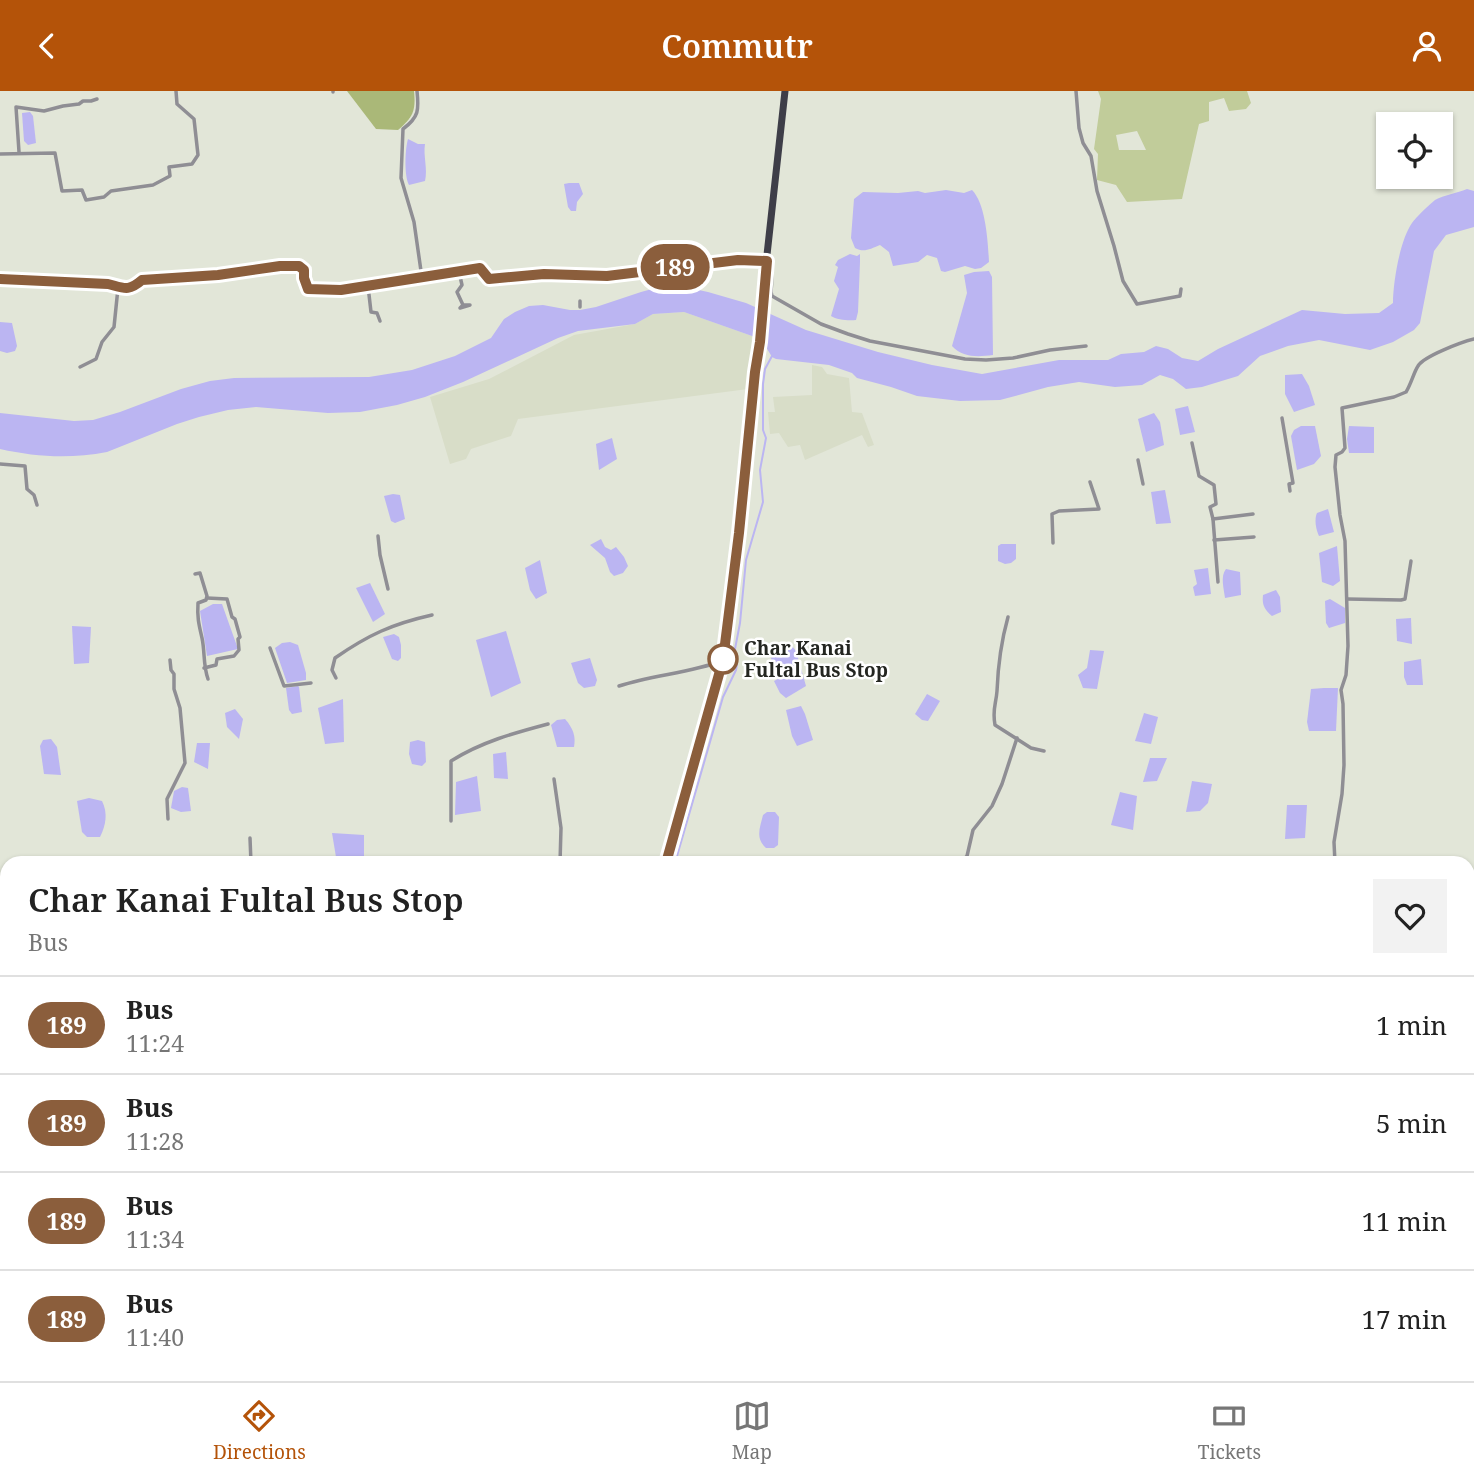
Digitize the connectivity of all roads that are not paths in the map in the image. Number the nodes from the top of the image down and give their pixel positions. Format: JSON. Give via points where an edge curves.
{"nodes":[{"id":1,"x":176,"y":91,"type":"edge"},
{"id":2,"x":417,"y":91,"type":"edge"},
{"id":3,"x":785,"y":91,"type":"edge"},
{"id":4,"x":1076,"y":91,"type":"edge"},
{"id":5,"x":97,"y":99,"type":"dead end"},
{"id":6,"x":19,"y":152,"type":"junction"},
{"id":7,"x":0,"y":154,"type":"edge"},
{"id":8,"x":767,"y":261,"type":"junction"},
{"id":9,"x":459,"y":272,"type":"junction"},
{"id":10,"x":422,"y":278,"type":"junction"},
{"id":11,"x":0,"y":279,"type":"edge"},
{"id":12,"x":368,"y":286,"type":"junction"},
{"id":13,"x":118,"y":288,"type":"junction"},
{"id":14,"x":1181,"y":289,"type":"dead end"},
{"id":15,"x":580,"y":301,"type":"dead end"},
{"id":16,"x":463,"y":305,"type":"dead end"},
{"id":17,"x":580,"y":307,"type":"dead end"},
{"id":18,"x":380,"y":321,"type":"dead end"},
{"id":19,"x":1474,"y":339,"type":"edge"},
{"id":20,"x":1086,"y":346,"type":"dead end"},
{"id":21,"x":80,"y":367,"type":"dead end"},
{"id":22,"x":1282,"y":418,"type":"dead end"},
{"id":23,"x":1192,"y":443,"type":"dead end"},
{"id":24,"x":1138,"y":460,"type":"dead end"},
{"id":25,"x":0,"y":464,"type":"edge"},
{"id":26,"x":1090,"y":482,"type":"dead end"},
{"id":27,"x":1143,"y":484,"type":"dead end"},
{"id":28,"x":1290,"y":491,"type":"dead end"},
{"id":29,"x":37,"y":505,"type":"dead end"},
{"id":30,"x":1253,"y":513,"type":"dead end"},
{"id":31,"x":1213,"y":519,"type":"junction"},
{"id":32,"x":379,"y":536,"type":"dead end"},
{"id":33,"x":1254,"y":537,"type":"dead end"},
{"id":34,"x":1214,"y":540,"type":"junction"},
{"id":35,"x":1053,"y":543,"type":"dead end"},
{"id":36,"x":1411,"y":561,"type":"dead end"},
{"id":37,"x":195,"y":574,"type":"dead end"},
{"id":38,"x":1217,"y":582,"type":"dead end"},
{"id":39,"x":388,"y":589,"type":"dead end"},
{"id":40,"x":207,"y":598,"type":"junction"},
{"id":41,"x":1347,"y":599,"type":"junction"},
{"id":42,"x":432,"y":615,"type":"dead end"},
{"id":43,"x":1008,"y":617,"type":"dead end"},
{"id":44,"x":270,"y":648,"type":"dead end"},
{"id":45,"x":170,"y":660,"type":"dead end"},
{"id":46,"x":723,"y":660,"type":"junction"},
{"id":47,"x":204,"y":668,"type":"junction"},
{"id":48,"x":336,"y":678,"type":"dead end"},
{"id":49,"x":208,"y":679,"type":"dead end"},
{"id":50,"x":311,"y":683,"type":"dead end"},
{"id":51,"x":619,"y":686,"type":"dead end"},
{"id":52,"x":548,"y":725,"type":"dead end"},
{"id":53,"x":1017,"y":738,"type":"junction"},
{"id":54,"x":1044,"y":751,"type":"dead end"},
{"id":55,"x":554,"y":779,"type":"dead end"},
{"id":56,"x":168,"y":819,"type":"dead end"},
{"id":57,"x":451,"y":821,"type":"dead end"},
{"id":58,"x":250,"y":838,"type":"dead end"},
{"id":59,"x":251,"y":856,"type":"edge"},
{"id":60,"x":560,"y":856,"type":"edge"},
{"id":61,"x":668,"y":856,"type":"edge"},
{"id":62,"x":967,"y":856,"type":"edge"},
{"id":63,"x":1335,"y":856,"type":"edge"}],
"edges":[{"from":1,"to":6,"type":"street","via":[[177,104],[194,119],[198,155],[192,164],[169,167],[170,176],[153,185],[86,200],[82,190],[62,191],[55,153]]},
{"from":2,"to":10,"type":"street","via":[[419,108],[403,129],[401,178],[414,222]]},
{"from":3,"to":8,"type":"highway"},
{"from":4,"to":14,"type":"street","via":[[1079,128],[1091,156],[1123,281],[1137,304],[1180,296]]},
{"from":5,"to":6,"type":"street","via":[[44,111],[16,107]]},
{"from":6,"to":7,"type":"street"},
{"from":8,"to":9,"type":"street","via":[[738,260],[607,276],[544,274],[489,279],[480,268]]},
{"from":8,"to":20,"type":"street","via":[[772,296],[821,324],[870,341],[986,361]]},
{"from":8,"to":46,"type":"highway"},
{"from":9,"to":10,"type":"street"},
{"from":9,"to":16,"type":"street","via":[[462,285],[457,292]]},
{"from":10,"to":12,"type":"street"},
{"from":11,"to":13,"type":"street"},
{"from":12,"to":13,"type":"street","via":[[310,290],[302,267],[280,266],[142,280],[133,288]]},
{"from":12,"to":18,"type":"street","via":[[371,312],[377,313]]},
{"from":13,"to":21,"type":"street","via":[[114,327],[96,359]]},
{"from":15,"to":17,"type":"street"},
{"from":19,"to":41,"type":"street","via":[[1423,360],[1406,392],[1342,408],[1345,448],[1336,455],[1335,467]]},
{"from":22,"to":28,"type":"street","via":[[1293,483]]},
{"from":23,"to":31,"type":"street","via":[[1199,476],[1214,485]]},
{"from":24,"to":27,"type":"street"},
{"from":25,"to":29,"type":"street","via":[[25,466],[27,489]]},
{"from":26,"to":35,"type":"street","via":[[1099,509],[1052,514]]},
{"from":30,"to":31,"type":"street"},
{"from":31,"to":34,"type":"street"},
{"from":32,"to":39,"type":"street"},
{"from":33,"to":34,"type":"street"},
{"from":34,"to":38,"type":"street"},
{"from":36,"to":41,"type":"street","via":[[1405,599]]},
{"from":37,"to":40,"type":"street","via":[[200,573]]},
{"from":40,"to":47,"type":"street","via":[[198,603],[197,619]]},
{"from":40,"to":47,"type":"street","via":[[227,599],[240,637],[239,650],[233,656]]},
{"from":41,"to":63,"type":"street","via":[[1348,646],[1341,690],[1343,784]]},
{"from":42,"to":48,"type":"street","via":[[379,630],[358,642],[335,658],[332,670]]},
{"from":43,"to":53,"type":"street","via":[[993,713],[995,725]]},
{"from":44,"to":50,"type":"street","via":[[284,686]]},
{"from":45,"to":56,"type":"street","via":[[185,763],[167,799]]},
{"from":46,"to":51,"type":"street"},
{"from":46,"to":61,"type":"highway"},
{"from":47,"to":49,"type":"street"},
{"from":52,"to":57,"type":"street","via":[[508,735],[451,761]]},
{"from":53,"to":54,"type":"street"},
{"from":53,"to":62,"type":"street","via":[[992,806],[973,829]]},
{"from":55,"to":60,"type":"street"},
{"from":58,"to":59,"type":"street"}]}
